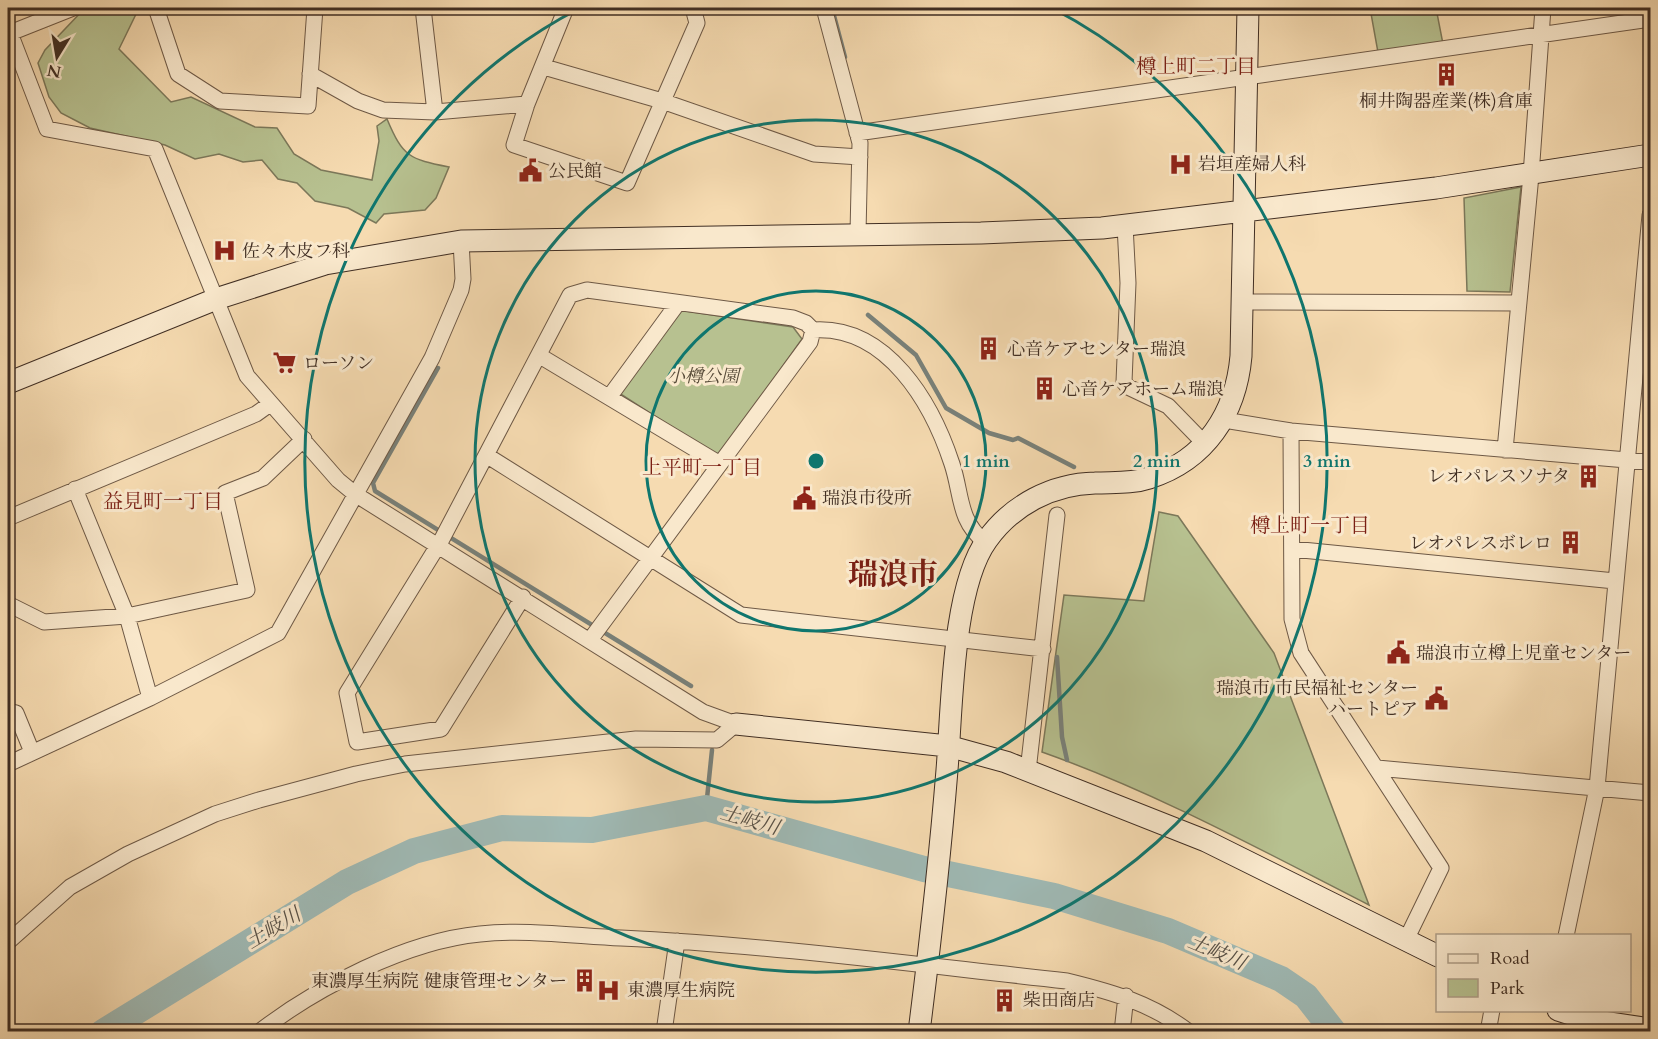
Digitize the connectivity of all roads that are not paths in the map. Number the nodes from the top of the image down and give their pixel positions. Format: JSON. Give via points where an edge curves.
{"nodes":[{"id":1,"x":73,"y":8,"type":"edge"},
{"id":2,"x":156,"y":8,"type":"edge"},
{"id":3,"x":315,"y":8,"type":"edge"},
{"id":4,"x":423,"y":8,"type":"edge"},
{"id":5,"x":566,"y":8,"type":"edge"},
{"id":6,"x":693,"y":8,"type":"edge"},
{"id":7,"x":824,"y":8,"type":"edge"},
{"id":8,"x":1248,"y":8,"type":"edge"},
{"id":9,"x":1543,"y":8,"type":"edge"},
{"id":10,"x":1650,"y":19,"type":"edge"},
{"id":11,"x":1541,"y":34,"type":"junction"},
{"id":12,"x":544,"y":67,"type":"junction"},
{"id":13,"x":310,"y":74,"type":"junction"},
{"id":14,"x":1248,"y":77,"type":"junction"},
{"id":15,"x":663,"y":101,"type":"junction"},
{"id":16,"x":527,"y":104,"type":"junction"},
{"id":17,"x":435,"y":112,"type":"junction"},
{"id":18,"x":857,"y":133,"type":"junction"},
{"id":19,"x":1650,"y":154,"type":"edge"},
{"id":20,"x":860,"y":157,"type":"junction"},
{"id":21,"x":1531,"y":175,"type":"junction"},
{"id":22,"x":1244,"y":210,"type":"junction"},
{"id":23,"x":1650,"y":215,"type":"edge"},
{"id":24,"x":1125,"y":225,"type":"junction"},
{"id":25,"x":858,"y":234,"type":"junction"},
{"id":26,"x":461,"y":241,"type":"junction"},
{"id":27,"x":1649,"y":252,"type":"edge"},
{"id":28,"x":216,"y":299,"type":"junction"},
{"id":29,"x":1242,"y":302,"type":"junction"},
{"id":30,"x":678,"y":303,"type":"junction"},
{"id":31,"x":1519,"y":303,"type":"junction"},
{"id":32,"x":813,"y":330,"type":"junction"},
{"id":33,"x":540,"y":356,"type":"junction"},
{"id":34,"x":8,"y":384,"type":"edge"},
{"id":35,"x":610,"y":396,"type":"junction"},
{"id":36,"x":270,"y":404,"type":"junction"},
{"id":37,"x":1224,"y":420,"type":"junction"},
{"id":38,"x":1291,"y":431,"type":"junction"},
{"id":39,"x":304,"y":439,"type":"junction"},
{"id":40,"x":1205,"y":444,"type":"junction"},
{"id":41,"x":1505,"y":450,"type":"junction"},
{"id":42,"x":486,"y":455,"type":"junction"},
{"id":43,"x":1626,"y":460,"type":"junction"},
{"id":44,"x":1650,"y":462,"type":"edge"},
{"id":45,"x":720,"y":464,"type":"junction"},
{"id":46,"x":75,"y":489,"type":"junction"},
{"id":47,"x":355,"y":495,"type":"junction"},
{"id":48,"x":1057,"y":515,"type":"dead end"},
{"id":49,"x":8,"y":518,"type":"edge"},
{"id":50,"x":442,"y":538,"type":"junction"},
{"id":51,"x":985,"y":542,"type":"junction"},
{"id":52,"x":1292,"y":549,"type":"junction"},
{"id":53,"x":651,"y":558,"type":"junction"},
{"id":54,"x":1615,"y":581,"type":"junction"},
{"id":55,"x":523,"y":597,"type":"junction"},
{"id":56,"x":8,"y":604,"type":"edge"},
{"id":57,"x":127,"y":616,"type":"junction"},
{"id":58,"x":596,"y":633,"type":"junction"},
{"id":59,"x":957,"y":638,"type":"junction"},
{"id":60,"x":1043,"y":649,"type":"junction"},
{"id":61,"x":150,"y":698,"type":"junction"},
{"id":62,"x":8,"y":711,"type":"edge"},
{"id":63,"x":736,"y":724,"type":"junction"},
{"id":64,"x":948,"y":746,"type":"junction"},
{"id":65,"x":32,"y":752,"type":"junction"},
{"id":66,"x":8,"y":764,"type":"edge"},
{"id":67,"x":1377,"y":768,"type":"junction"},
{"id":68,"x":1028,"y":771,"type":"junction"},
{"id":69,"x":1597,"y":788,"type":"junction"},
{"id":70,"x":1650,"y":793,"type":"edge"},
{"id":71,"x":1566,"y":934,"type":"edge"},
{"id":72,"x":677,"y":940,"type":"junction"},
{"id":73,"x":1406,"y":940,"type":"junction"},
{"id":74,"x":8,"y":942,"type":"edge"},
{"id":75,"x":1436,"y":955,"type":"edge"},
{"id":76,"x":927,"y":966,"type":"junction"},
{"id":77,"x":1126,"y":996,"type":"junction"},
{"id":78,"x":1492,"y":1012,"type":"edge"},
{"id":79,"x":1561,"y":1012,"type":"edge"},
{"id":80,"x":1626,"y":1029,"type":"edge"},
{"id":81,"x":1650,"y":1029,"type":"edge"},
{"id":82,"x":259,"y":1032,"type":"edge"},
{"id":83,"x":664,"y":1032,"type":"edge"},
{"id":84,"x":919,"y":1032,"type":"edge"},
{"id":85,"x":1122,"y":1032,"type":"edge"},
{"id":86,"x":1189,"y":1032,"type":"edge"},
{"id":87,"x":1488,"y":1032,"type":"edge"}],
"edges":[{"from":1,"to":28,"type":"street","via":[[10,33],[47,129],[155,149]]},
{"from":2,"to":13,"type":"street","via":[[177,74],[220,101],[308,106]]},
{"from":3,"to":13,"type":"street"},
{"from":4,"to":17,"type":"street"},
{"from":5,"to":12,"type":"street"},
{"from":6,"to":15,"type":"street","via":[[697,23]]},
{"from":7,"to":18,"type":"street"},
{"from":8,"to":14,"type":"street"},
{"from":9,"to":11,"type":"street"},
{"from":10,"to":11,"type":"street"},
{"from":11,"to":14,"type":"street"},
{"from":11,"to":21,"type":"street"},
{"from":12,"to":15,"type":"street"},
{"from":12,"to":16,"type":"street"},
{"from":13,"to":17,"type":"street","via":[[383,111]]},
{"from":14,"to":18,"type":"street"},
{"from":14,"to":22,"type":"street"},
{"from":15,"to":16,"type":"street","via":[[627,183],[514,144]]},
{"from":15,"to":20,"type":"street","via":[[814,154]]},
{"from":16,"to":17,"type":"street"},
{"from":18,"to":20,"type":"street"},
{"from":19,"to":21,"type":"street"},
{"from":20,"to":25,"type":"street"},
{"from":21,"to":22,"type":"street"},
{"from":21,"to":31,"type":"street"},
{"from":22,"to":24,"type":"street"},
{"from":22,"to":29,"type":"street"},
{"from":23,"to":27,"type":"street"},
{"from":24,"to":25,"type":"street","via":[[1031,232]]},
{"from":24,"to":40,"type":"street","via":[[1128,283],[1124,382],[1168,406]]},
{"from":25,"to":26,"type":"street"},
{"from":26,"to":28,"type":"street","via":[[325,264]]},
{"from":26,"to":47,"type":"street","via":[[463,279],[454,308],[432,358]]},
{"from":27,"to":43,"type":"street"},
{"from":28,"to":34,"type":"street"},
{"from":28,"to":36,"type":"street","via":[[241,365]]},
{"from":29,"to":31,"type":"street"},
{"from":29,"to":37,"type":"street","via":[[1239,374]]},
{"from":30,"to":32,"type":"street","via":[[793,318]]},
{"from":30,"to":33,"type":"street","via":[[587,290],[570,295]]},
{"from":30,"to":35,"type":"street"},
{"from":31,"to":41,"type":"street"},
{"from":32,"to":45,"type":"street","via":[[810,342]]},
{"from":32,"to":51,"type":"street","via":[[833,329],[854,336],[878,348],[902,371],[925,401],[941,434],[967,523]]},
{"from":33,"to":35,"type":"street"},
{"from":33,"to":42,"type":"street"},
{"from":35,"to":45,"type":"street"},
{"from":36,"to":39,"type":"street"},
{"from":36,"to":46,"type":"street","via":[[256,414]]},
{"from":37,"to":38,"type":"street"},
{"from":37,"to":40,"type":"street"},
{"from":38,"to":41,"type":"street"},
{"from":38,"to":52,"type":"street"},
{"from":39,"to":47,"type":"street"},
{"from":39,"to":57,"type":"street","via":[[263,478],[225,493],[247,590]]},
{"from":40,"to":51,"type":"street","via":[[1170,470],[1148,478],[1126,483],[1079,484],[1037,497],[1010,515]]},
{"from":41,"to":43,"type":"street"},
{"from":42,"to":50,"type":"street"},
{"from":42,"to":53,"type":"street"},
{"from":43,"to":44,"type":"street"},
{"from":43,"to":54,"type":"street"},
{"from":45,"to":53,"type":"street"},
{"from":46,"to":49,"type":"street"},
{"from":46,"to":57,"type":"street"},
{"from":47,"to":50,"type":"street"},
{"from":47,"to":61,"type":"street","via":[[278,633]]},
{"from":48,"to":60,"type":"street"},
{"from":50,"to":55,"type":"street"},
{"from":50,"to":55,"type":"street","via":[[347,693],[357,742],[441,729]]},
{"from":51,"to":59,"type":"street","via":[[974,565]]},
{"from":52,"to":54,"type":"street"},
{"from":52,"to":67,"type":"street","via":[[1292,620],[1301,653]]},
{"from":53,"to":58,"type":"street"},
{"from":53,"to":59,"type":"street","via":[[741,615]]},
{"from":54,"to":69,"type":"street"},
{"from":55,"to":58,"type":"street"},
{"from":56,"to":57,"type":"street","via":[[44,622]]},
{"from":57,"to":61,"type":"street"},
{"from":58,"to":63,"type":"street","via":[[703,712]]},
{"from":59,"to":60,"type":"street"},
{"from":59,"to":64,"type":"street"},
{"from":60,"to":68,"type":"street"},
{"from":61,"to":65,"type":"street"},
{"from":62,"to":65,"type":"street","via":[[16,713]]},
{"from":63,"to":64,"type":"street"},
{"from":63,"to":74,"type":"street","via":[[717,740],[636,739],[416,763],[258,800],[215,814],[128,854],[70,887]]},
{"from":64,"to":68,"type":"street"},
{"from":64,"to":76,"type":"street"},
{"from":65,"to":66,"type":"street"},
{"from":67,"to":69,"type":"street"},
{"from":67,"to":73,"type":"street","via":[[1441,868]]},
{"from":68,"to":73,"type":"street","via":[[1206,841]]},
{"from":69,"to":70,"type":"street"},
{"from":69,"to":71,"type":"street"},
{"from":72,"to":76,"type":"street"},
{"from":72,"to":82,"type":"street","via":[[480,934],[422,946],[365,969]]},
{"from":72,"to":83,"type":"street"},
{"from":73,"to":75,"type":"street"},
{"from":76,"to":77,"type":"street","via":[[1067,981]]},
{"from":76,"to":84,"type":"street"},
{"from":77,"to":85,"type":"street"},
{"from":77,"to":86,"type":"street","via":[[1165,1013]]},
{"from":78,"to":87,"type":"street"},
{"from":79,"to":80,"type":"street"},
{"from":80,"to":81,"type":"street"}]}
